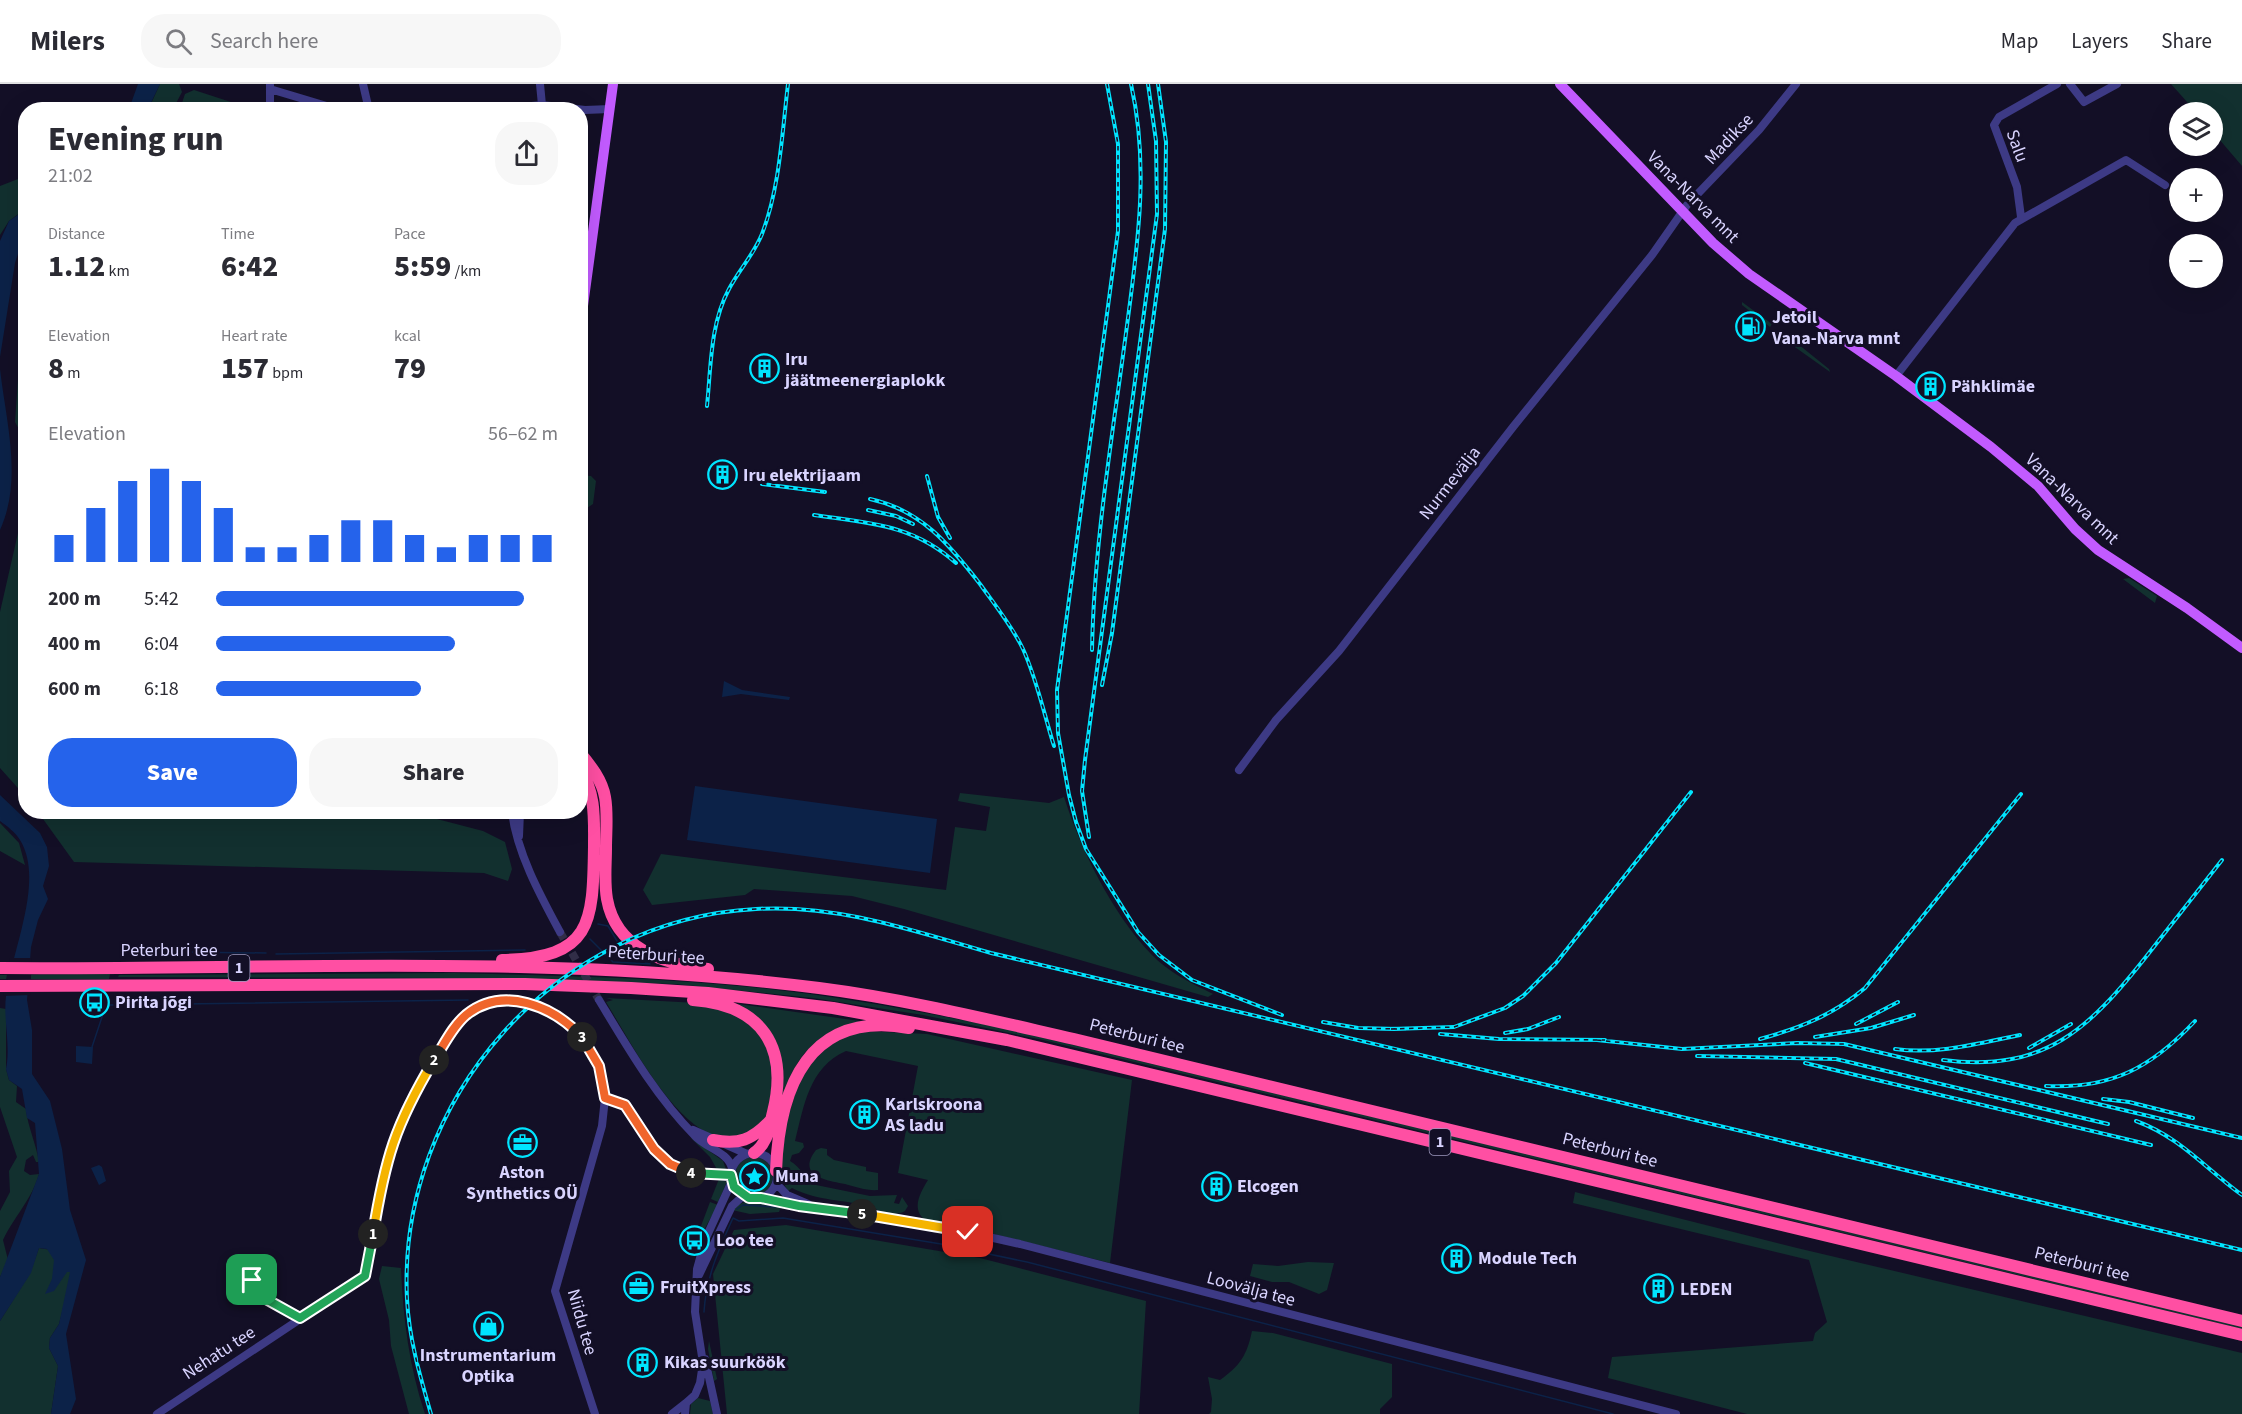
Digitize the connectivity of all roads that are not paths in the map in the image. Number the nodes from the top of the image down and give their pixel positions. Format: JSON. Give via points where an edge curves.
{"nodes":[{"id":1,"x":363,"y":84,"type":"edge"},
{"id":2,"x":540,"y":84,"type":"edge"},
{"id":3,"x":613,"y":84,"type":"edge"},
{"id":4,"x":1560,"y":84,"type":"edge"},
{"id":5,"x":1796,"y":84,"type":"edge"},
{"id":6,"x":2057,"y":84,"type":"edge"},
{"id":7,"x":2070,"y":84,"type":"edge"},
{"id":8,"x":2118,"y":84,"type":"edge"},
{"id":9,"x":270,"y":86,"type":"edge"},
{"id":10,"x":270,"y":102,"type":"edge"},
{"id":11,"x":317,"y":102,"type":"edge"},
{"id":12,"x":367,"y":102,"type":"edge"},
{"id":13,"x":542,"y":102,"type":"edge"},
{"id":14,"x":588,"y":108,"type":"edge"},
{"id":15,"x":610,"y":109,"type":"junction"},
{"id":16,"x":2165,"y":185,"type":"dead end"},
{"id":17,"x":1682,"y":211,"type":"junction"},
{"id":18,"x":2021,"y":217,"type":"junction"},
{"id":19,"x":588,"y":270,"type":"edge"},
{"id":20,"x":1896,"y":376,"type":"junction"},
{"id":21,"x":2242,"y":648,"type":"edge"},
{"id":22,"x":588,"y":763,"type":"edge"},
{"id":23,"x":1239,"y":770,"type":"dead end"},
{"id":24,"x":588,"y":786,"type":"edge"},
{"id":25,"x":588,"y":794,"type":"edge"},
{"id":26,"x":592,"y":801,"type":"junction"},
{"id":27,"x":514,"y":819,"type":"edge"},
{"id":28,"x":520,"y":819,"type":"edge"},
{"id":29,"x":519,"y":840,"type":"junction"},
{"id":30,"x":560,"y":932,"type":"tunnel mouth"},
{"id":31,"x":0,"y":968,"type":"edge"},
{"id":32,"x":436,"y":968,"type":"junction"},
{"id":33,"x":772,"y":983,"type":"junction"},
{"id":34,"x":0,"y":986,"type":"edge"},
{"id":35,"x":631,"y":988,"type":"junction"},
{"id":36,"x":599,"y":1000,"type":"tunnel mouth"},
{"id":37,"x":1007,"y":1040,"type":"junction"},
{"id":38,"x":605,"y":1098,"type":"junction"},
{"id":39,"x":771,"y":1120,"type":"junction"},
{"id":40,"x":687,"y":1127,"type":"junction"},
{"id":41,"x":713,"y":1140,"type":"junction"},
{"id":42,"x":750,"y":1153,"type":"junction"},
{"id":43,"x":731,"y":1175,"type":"junction"},
{"id":44,"x":776,"y":1177,"type":"junction"},
{"id":45,"x":743,"y":1196,"type":"junction"},
{"id":46,"x":761,"y":1198,"type":"junction"},
{"id":47,"x":815,"y":1207,"type":"junction"},
{"id":48,"x":252,"y":1280,"type":"dead end"},
{"id":49,"x":696,"y":1282,"type":"junction"},
{"id":50,"x":300,"y":1318,"type":"junction"},
{"id":51,"x":2242,"y":1321,"type":"edge"},
{"id":52,"x":2242,"y":1335,"type":"edge"},
{"id":53,"x":701,"y":1346,"type":"junction"},
{"id":54,"x":695,"y":1395,"type":"junction"},
{"id":55,"x":686,"y":1403,"type":"junction"},
{"id":56,"x":717,"y":1403,"type":"junction"},
{"id":57,"x":157,"y":1414,"type":"edge"},
{"id":58,"x":595,"y":1414,"type":"edge"},
{"id":59,"x":672,"y":1414,"type":"edge"},
{"id":60,"x":685,"y":1414,"type":"edge"},
{"id":61,"x":717,"y":1414,"type":"edge"},
{"id":62,"x":1676,"y":1414,"type":"edge"}],
"edges":[{"from":1,"to":12,"type":"street"},
{"from":2,"to":13,"type":"street"},
{"from":3,"to":15,"type":"main road"},
{"from":4,"to":17,"type":"main road","name":"Vana-Narva mnt"},
{"from":5,"to":17,"type":"street","name":"Madikse","via":[[1759,130]]},
{"from":6,"to":18,"type":"street","name":"Salu","via":[[1998,117],[1994,125],[2017,187]]},
{"from":7,"to":8,"type":"street","via":[[2084,102]]},
{"from":9,"to":10,"type":"street"},
{"from":9,"to":11,"type":"street"},
{"from":14,"to":15,"type":"street"},
{"from":15,"to":19,"type":"main road"},
{"from":16,"to":18,"type":"street","via":[[2126,160]]},
{"from":17,"to":20,"type":"main road","name":"Vana-Narva mnt","via":[[1749,274]]},
{"from":17,"to":23,"type":"street","name":"Nurmevälja","via":[[1652,255],[1341,648],[1276,720]]},
{"from":18,"to":20,"type":"street"},
{"from":20,"to":21,"type":"main road","name":"Vana-Narva mnt","via":[[2032,481],[2098,550]]},
{"from":22,"to":33,"type":"highway","via":[[605,797],[607,898],[623,934],[656,958],[695,968],[755,974]]},
{"from":24,"to":26,"type":"highway"},
{"from":25,"to":26,"type":"highway"},
{"from":26,"to":32,"type":"highway","via":[[592,906],[580,935],[549,956]]},
{"from":27,"to":29,"type":"street"},
{"from":28,"to":29,"type":"street"},
{"from":29,"to":30,"type":"street"},
{"from":31,"to":32,"type":"highway","name":"Peterburi tee","number":"1"},
{"from":32,"to":33,"type":"highway","name":"Peterburi tee","number":"1","via":[[588,969]]},
{"from":33,"to":51,"type":"highway","name":"Peterburi tee","number":"1","via":[[891,1000],[1030,1029]]},
{"from":34,"to":35,"type":"highway","name":"Peterburi tee","number":"1","via":[[525,984]]},
{"from":35,"to":37,"type":"highway","name":"Peterburi tee","number":"1","via":[[834,1008]]},
{"from":35,"to":39,"type":"highway","via":[[648,996],[727,1006],[762,1029],[775,1050],[779,1076]]},
{"from":36,"to":40,"type":"street","via":[[650,1084]]},
{"from":37,"to":44,"type":"highway","via":[[982,1042],[898,1026],[878,1026],[829,1039],[808,1057],[792,1084],[780,1130]]},
{"from":37,"to":52,"type":"highway","name":"Peterburi tee","number":"1"},
{"from":38,"to":43,"type":"street","via":[[625,1105],[654,1149],[670,1164],[695,1174]]},
{"from":38,"to":50,"type":"street","name":"Nehatu tee","via":[[595,1055],[580,1035],[559,1018],[515,999],[486,1004],[466,1016],[428,1070],[394,1137],[384,1169],[365,1276]]},
{"from":38,"to":58,"type":"street","name":"Niidu tee","via":[[602,1125],[555,1291]]},
{"from":39,"to":41,"type":"highway","via":[[751,1139],[740,1143]]},
{"from":39,"to":42,"type":"highway","via":[[765,1141]]},
{"from":40,"to":41,"type":"street"},
{"from":40,"to":43,"type":"street","via":[[696,1138],[727,1158]]},
{"from":41,"to":42,"type":"street"},
{"from":42,"to":43,"type":"street","via":[[740,1157]]},
{"from":42,"to":44,"type":"street","via":[[766,1156]]},
{"from":43,"to":45,"type":"street"},
{"from":43,"to":49,"type":"street","via":[[705,1240]]},
{"from":44,"to":46,"type":"street","via":[[767,1195]]},
{"from":44,"to":47,"type":"street","name":"Loovälja tee","via":[[787,1195]]},
{"from":45,"to":46,"type":"street"},
{"from":45,"to":49,"type":"street","via":[[732,1206],[718,1231]]},
{"from":46,"to":47,"type":"street","name":"Loovälja tee"},
{"from":47,"to":62,"type":"street","name":"Loovälja tee","via":[[1020,1244]]},
{"from":48,"to":50,"type":"street","via":[[255,1293]]},
{"from":49,"to":53,"type":"street","via":[[695,1312]]},
{"from":50,"to":57,"type":"street","name":"Nehatu tee"},
{"from":53,"to":54,"type":"street","via":[[703,1363]]},
{"from":53,"to":56,"type":"street"},
{"from":54,"to":55,"type":"street"},
{"from":54,"to":56,"type":"street","via":[[708,1395]]},
{"from":55,"to":59,"type":"street"},
{"from":55,"to":60,"type":"street"},
{"from":56,"to":61,"type":"street"}]}
